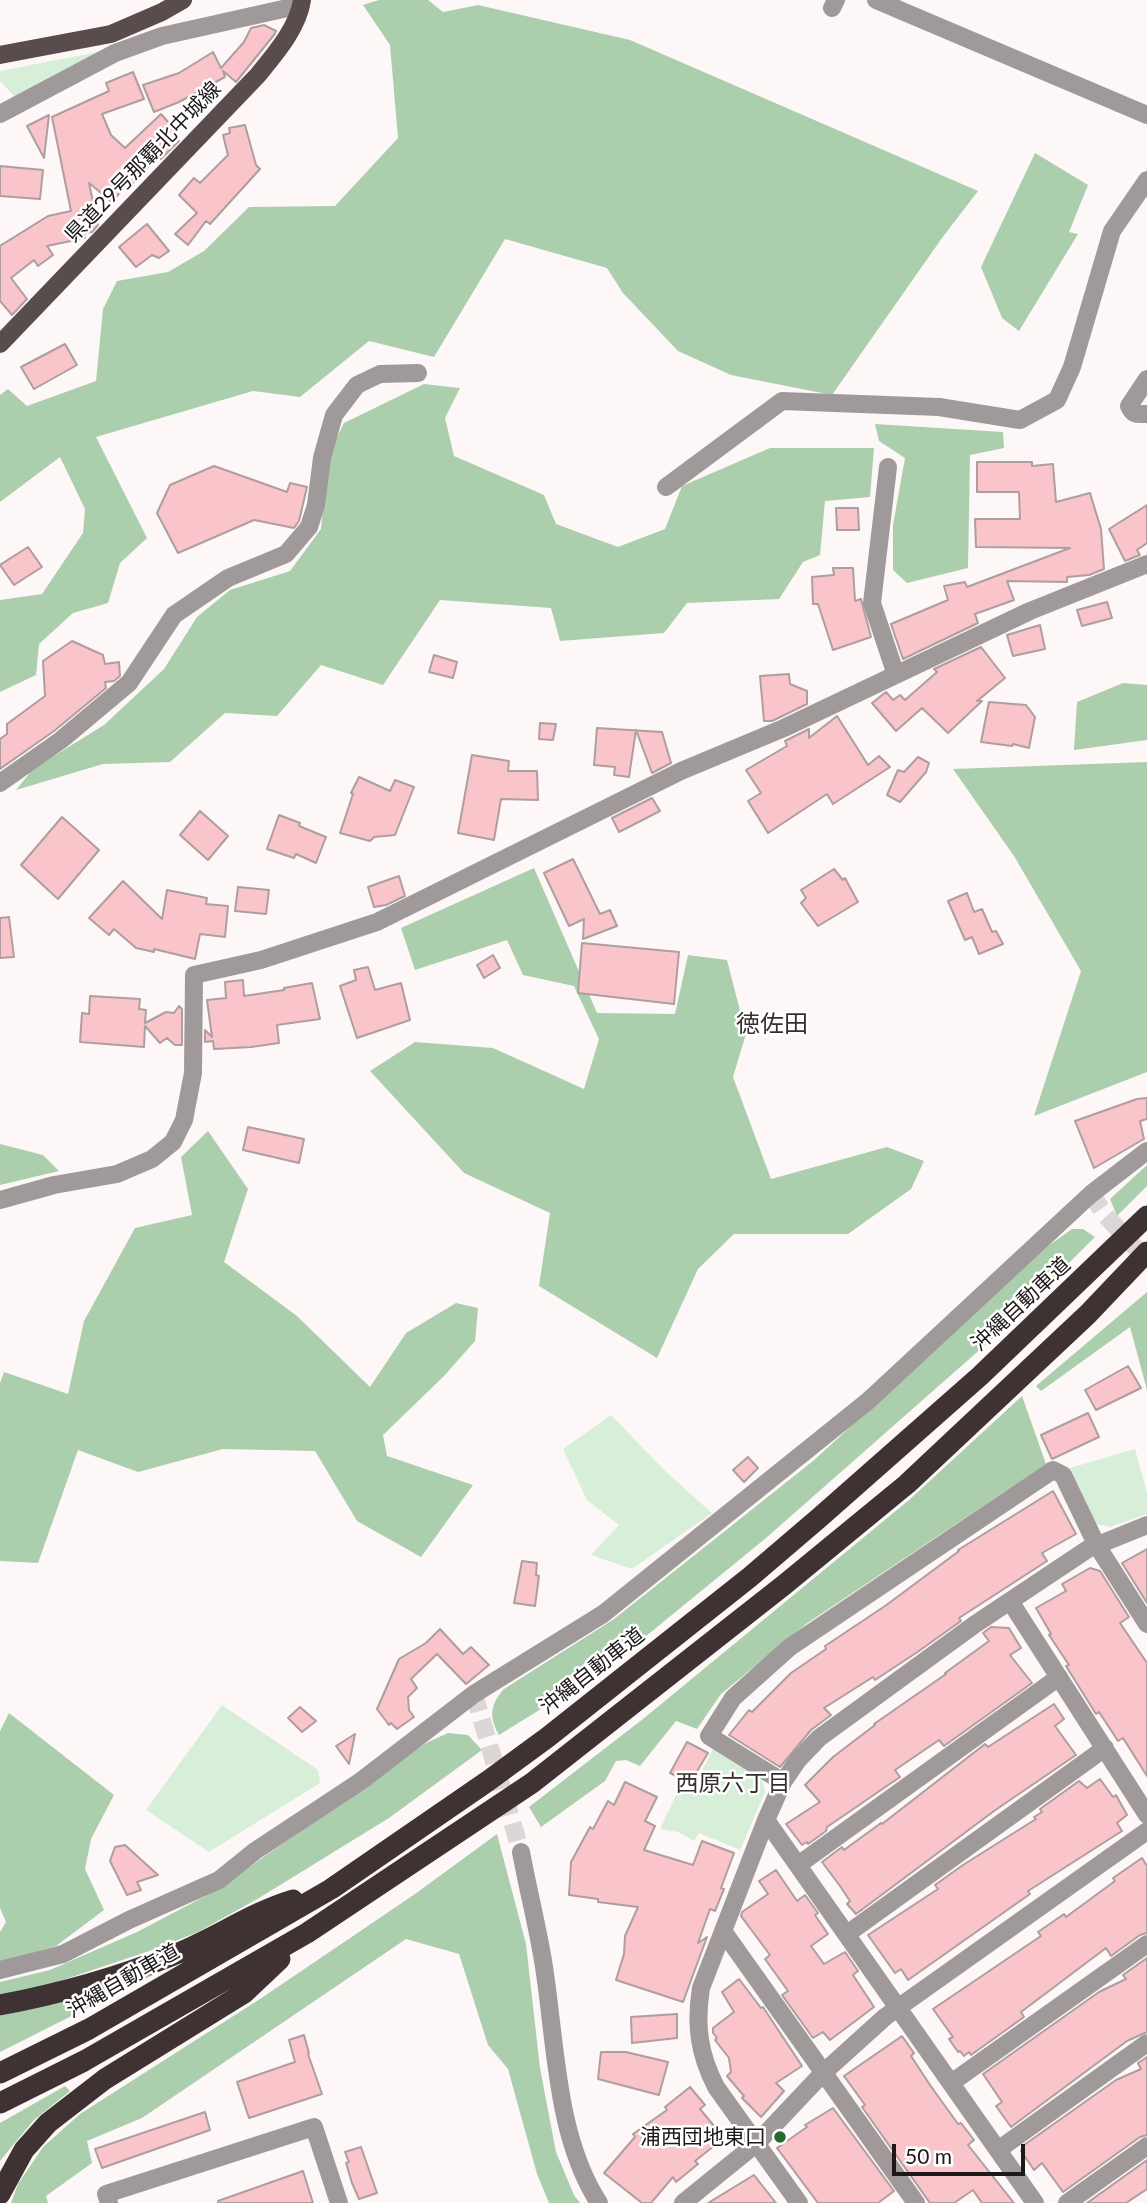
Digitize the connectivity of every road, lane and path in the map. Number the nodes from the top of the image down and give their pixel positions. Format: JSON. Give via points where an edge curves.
{"nodes":[{"id":1,"x":183,"y":0,"type":"edge"},
{"id":2,"x":876,"y":0,"type":"edge"},
{"id":3,"x":301,"y":3,"type":"edge"},
{"id":4,"x":152,"y":17,"type":"junction"},
{"id":5,"x":111,"y":34,"type":"junction"},
{"id":6,"x":162,"y":36,"type":"junction"},
{"id":7,"x":115,"y":53,"type":"junction"},
{"id":8,"x":0,"y":55,"type":"edge"},
{"id":9,"x":0,"y":114,"type":"edge"},
{"id":10,"x":1147,"y":115,"type":"edge"},
{"id":11,"x":1147,"y":180,"type":"edge"},
{"id":12,"x":0,"y":344,"type":"edge"},
{"id":13,"x":418,"y":373,"type":"dead end"},
{"id":14,"x":1147,"y":379,"type":"edge"},
{"id":15,"x":1147,"y":414,"type":"edge"},
{"id":16,"x":888,"y":467,"type":"dead end"},
{"id":17,"x":666,"y":487,"type":"dead end"},
{"id":18,"x":1147,"y":564,"type":"edge"},
{"id":19,"x":896,"y":675,"type":"junction"},
{"id":20,"x":0,"y":783,"type":"edge"},
{"id":21,"x":1147,"y":1151,"type":"edge"},
{"id":22,"x":0,"y":1200,"type":"edge"},
{"id":23,"x":1147,"y":1216,"type":"edge"},
{"id":24,"x":1147,"y":1252,"type":"edge"},
{"id":25,"x":1147,"y":1525,"type":"edge"},
{"id":26,"x":1096,"y":1544,"type":"junction"},
{"id":27,"x":1010,"y":1601,"type":"junction"},
{"id":28,"x":1147,"y":1624,"type":"edge"},
{"id":29,"x":1059,"y":1677,"type":"junction"},
{"id":30,"x":1105,"y":1748,"type":"junction"},
{"id":31,"x":783,"y":1782,"type":"junction"},
{"id":32,"x":1147,"y":1815,"type":"edge"},
{"id":33,"x":765,"y":1820,"type":"junction"},
{"id":34,"x":1147,"y":1830,"type":"edge"},
{"id":35,"x":521,"y":1852,"type":"tunnel mouth"},
{"id":36,"x":798,"y":1865,"type":"junction"},
{"id":37,"x":331,"y":1889,"type":"junction"},
{"id":38,"x":723,"y":1931,"type":"junction"},
{"id":39,"x":307,"y":1933,"type":"junction"},
{"id":40,"x":847,"y":1934,"type":"junction"},
{"id":41,"x":1147,"y":1944,"type":"edge"},
{"id":42,"x":0,"y":1970,"type":"edge"},
{"id":43,"x":0,"y":2005,"type":"edge"},
{"id":44,"x":898,"y":2008,"type":"junction"},
{"id":45,"x":1147,"y":2043,"type":"edge"},
{"id":46,"x":0,"y":2073,"type":"edge"},
{"id":47,"x":823,"y":2073,"type":"junction"},
{"id":48,"x":951,"y":2083,"type":"junction"},
{"id":49,"x":0,"y":2103,"type":"edge"},
{"id":50,"x":757,"y":2143,"type":"junction"},
{"id":51,"x":1147,"y":2146,"type":"edge"},
{"id":52,"x":998,"y":2150,"type":"junction"},
{"id":53,"x":0,"y":2194,"type":"edge"},
{"id":54,"x":109,"y":2203,"type":"edge"},
{"id":55,"x":339,"y":2203,"type":"edge"},
{"id":56,"x":599,"y":2203,"type":"edge"},
{"id":57,"x":683,"y":2203,"type":"edge"},
{"id":58,"x":799,"y":2203,"type":"edge"},
{"id":59,"x":916,"y":2203,"type":"edge"},
{"id":60,"x":1035,"y":2203,"type":"edge"},
{"id":61,"x":1067,"y":2203,"type":"edge"}],
"edges":[{"from":1,"to":4,"type":"main road"},
{"from":2,"to":10,"type":"street"},
{"from":3,"to":6,"type":"street"},
{"from":3,"to":12,"type":"main road","name":"県道29号那覇北中城線","via":[[291,29],[258,75]]},
{"from":4,"to":5,"type":"main road"},
{"from":4,"to":6,"type":"street"},
{"from":5,"to":7,"type":"street"},
{"from":5,"to":8,"type":"main road"},
{"from":6,"to":7,"type":"street"},
{"from":7,"to":9,"type":"street"},
{"from":11,"to":17,"type":"street","via":[[1112,231],[1072,367],[1057,400],[1020,421],[939,407],[782,401]]},
{"from":13,"to":20,"type":"street","via":[[380,374],[358,385],[334,415],[309,527],[286,554],[228,578],[174,615],[129,683]]},
{"from":14,"to":15,"type":"street","via":[[1129,407],[1136,414]]},
{"from":16,"to":19,"type":"street","via":[[872,603]]},
{"from":18,"to":19,"type":"street","via":[[1030,611]]},
{"from":19,"to":22,"type":"street","via":[[681,771],[377,922],[261,960],[194,975],[193,1073],[184,1120],[173,1142],[117,1174]]},
{"from":21,"to":42,"type":"street","via":[[1091,1195],[868,1401],[603,1614],[474,1694],[361,1781],[219,1880],[63,1954]]},
{"from":23,"to":37,"type":"highway","name":"沖縄自動車道","via":[[980,1377],[750,1577],[488,1782]]},
{"from":24,"to":39,"type":"highway","via":[[1088,1314],[907,1484],[784,1585],[533,1783]]},
{"from":25,"to":26,"type":"street"},
{"from":26,"to":27,"type":"street"},
{"from":26,"to":28,"type":"street"},
{"from":26,"to":31,"type":"street","via":[[1063,1475],[1053,1470],[790,1647],[733,1698],[709,1736]]},
{"from":27,"to":29,"type":"street"},
{"from":27,"to":31,"type":"street","via":[[820,1738]]},
{"from":29,"to":30,"type":"street"},
{"from":29,"to":36,"type":"street"},
{"from":30,"to":32,"type":"street"},
{"from":30,"to":40,"type":"street"},
{"from":31,"to":33,"type":"street"},
{"from":33,"to":36,"type":"street"},
{"from":33,"to":38,"type":"street"},
{"from":34,"to":44,"type":"street"},
{"from":35,"to":56,"type":"street","via":[[544,1963],[568,2132],[586,2182]]},
{"from":36,"to":40,"type":"street"},
{"from":37,"to":43,"type":"highway","via":[[271,1907],[172,1956],[65,1991]]},
{"from":37,"to":46,"type":"highway","name":"沖縄自動車道","via":[[89,2029]]},
{"from":38,"to":47,"type":"street"},
{"from":38,"to":50,"type":"street","via":[[701,1988],[701,2051],[716,2087]]},
{"from":39,"to":49,"type":"highway","via":[[84,2061]]},
{"from":39,"to":53,"type":"highway","via":[[244,1993],[105,2080],[48,2123],[13,2165]]},
{"from":40,"to":44,"type":"street"},
{"from":41,"to":48,"type":"street"},
{"from":44,"to":47,"type":"street"},
{"from":44,"to":48,"type":"street"},
{"from":45,"to":52,"type":"street"},
{"from":47,"to":50,"type":"street"},
{"from":47,"to":59,"type":"street"},
{"from":48,"to":52,"type":"street"},
{"from":50,"to":57,"type":"street"},
{"from":50,"to":58,"type":"street"},
{"from":51,"to":61,"type":"street"},
{"from":52,"to":60,"type":"street"},
{"from":54,"to":55,"type":"street","via":[[107,2194],[314,2127]]}]}
